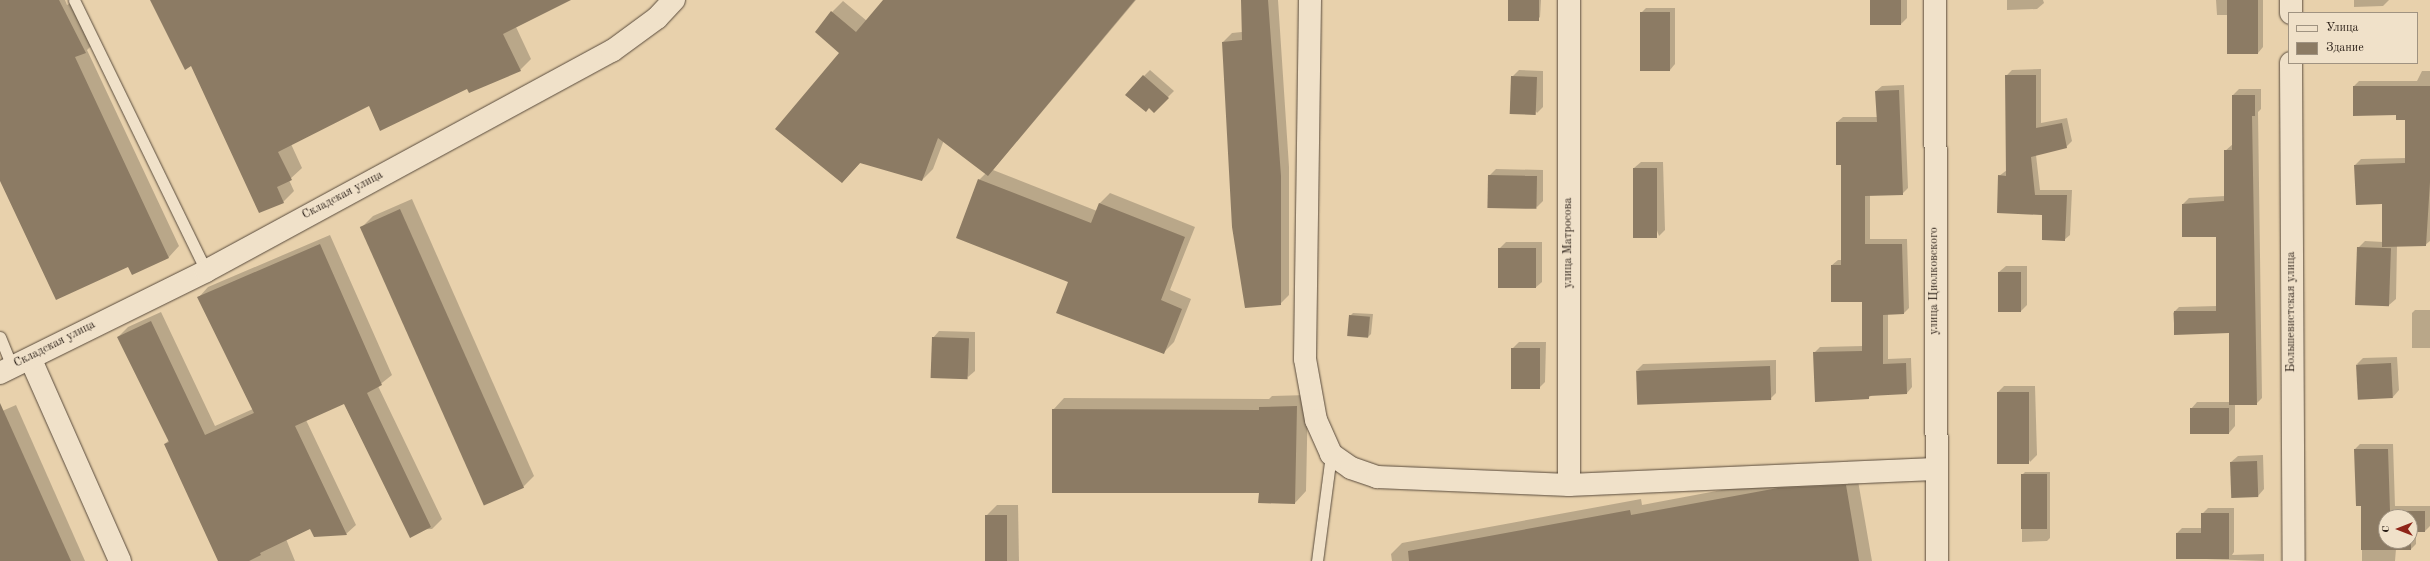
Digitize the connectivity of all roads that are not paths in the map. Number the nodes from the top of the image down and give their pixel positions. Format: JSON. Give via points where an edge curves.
{"nodes":[{"id":1,"x":74,"y":0,"type":"edge"},
{"id":2,"x":674,"y":0,"type":"edge"},
{"id":3,"x":1310,"y":0,"type":"edge"},
{"id":4,"x":1570,"y":0,"type":"edge"},
{"id":5,"x":1935,"y":0,"type":"edge"},
{"id":6,"x":2291,"y":0,"type":"edge"},
{"id":7,"x":2291,"y":12,"type":"edge"},
{"id":8,"x":2291,"y":64,"type":"edge"},
{"id":9,"x":206,"y":271,"type":"junction"},
{"id":10,"x":0,"y":337,"type":"edge"},
{"id":11,"x":14,"y":367,"type":"edge"},
{"id":12,"x":1330,"y":454,"type":"junction"},
{"id":13,"x":1935,"y":469,"type":"junction"},
{"id":14,"x":1569,"y":486,"type":"junction"},
{"id":15,"x":116,"y":560,"type":"edge"},
{"id":16,"x":1317,"y":561,"type":"edge"},
{"id":17,"x":1937,"y":561,"type":"edge"},
{"id":18,"x":2294,"y":561,"type":"edge"}],
"edges":[{"from":1,"to":9,"type":"lane"},
{"from":2,"to":9,"type":"street","name":"Складская улица","via":[[657,18],[612,51]]},
{"from":3,"to":12,"type":"street","via":[[1305,359],[1316,420]]},
{"from":4,"to":14,"type":"street","name":"улица Матросова"},
{"from":5,"to":13,"type":"street","name":"улица Циолковского"},
{"from":6,"to":7,"type":"street"},
{"from":8,"to":18,"type":"street","name":"Большевистская улица"},
{"from":9,"to":11,"type":"street","name":"Складская улица"},
{"from":10,"to":11,"type":"lane"},
{"from":11,"to":15,"type":"street"},
{"from":12,"to":14,"type":"street","via":[[1351,468],[1377,477]]},
{"from":12,"to":16,"type":"lane"},
{"from":13,"to":14,"type":"street"},
{"from":13,"to":17,"type":"street","name":"улица Циолковского"}]}
